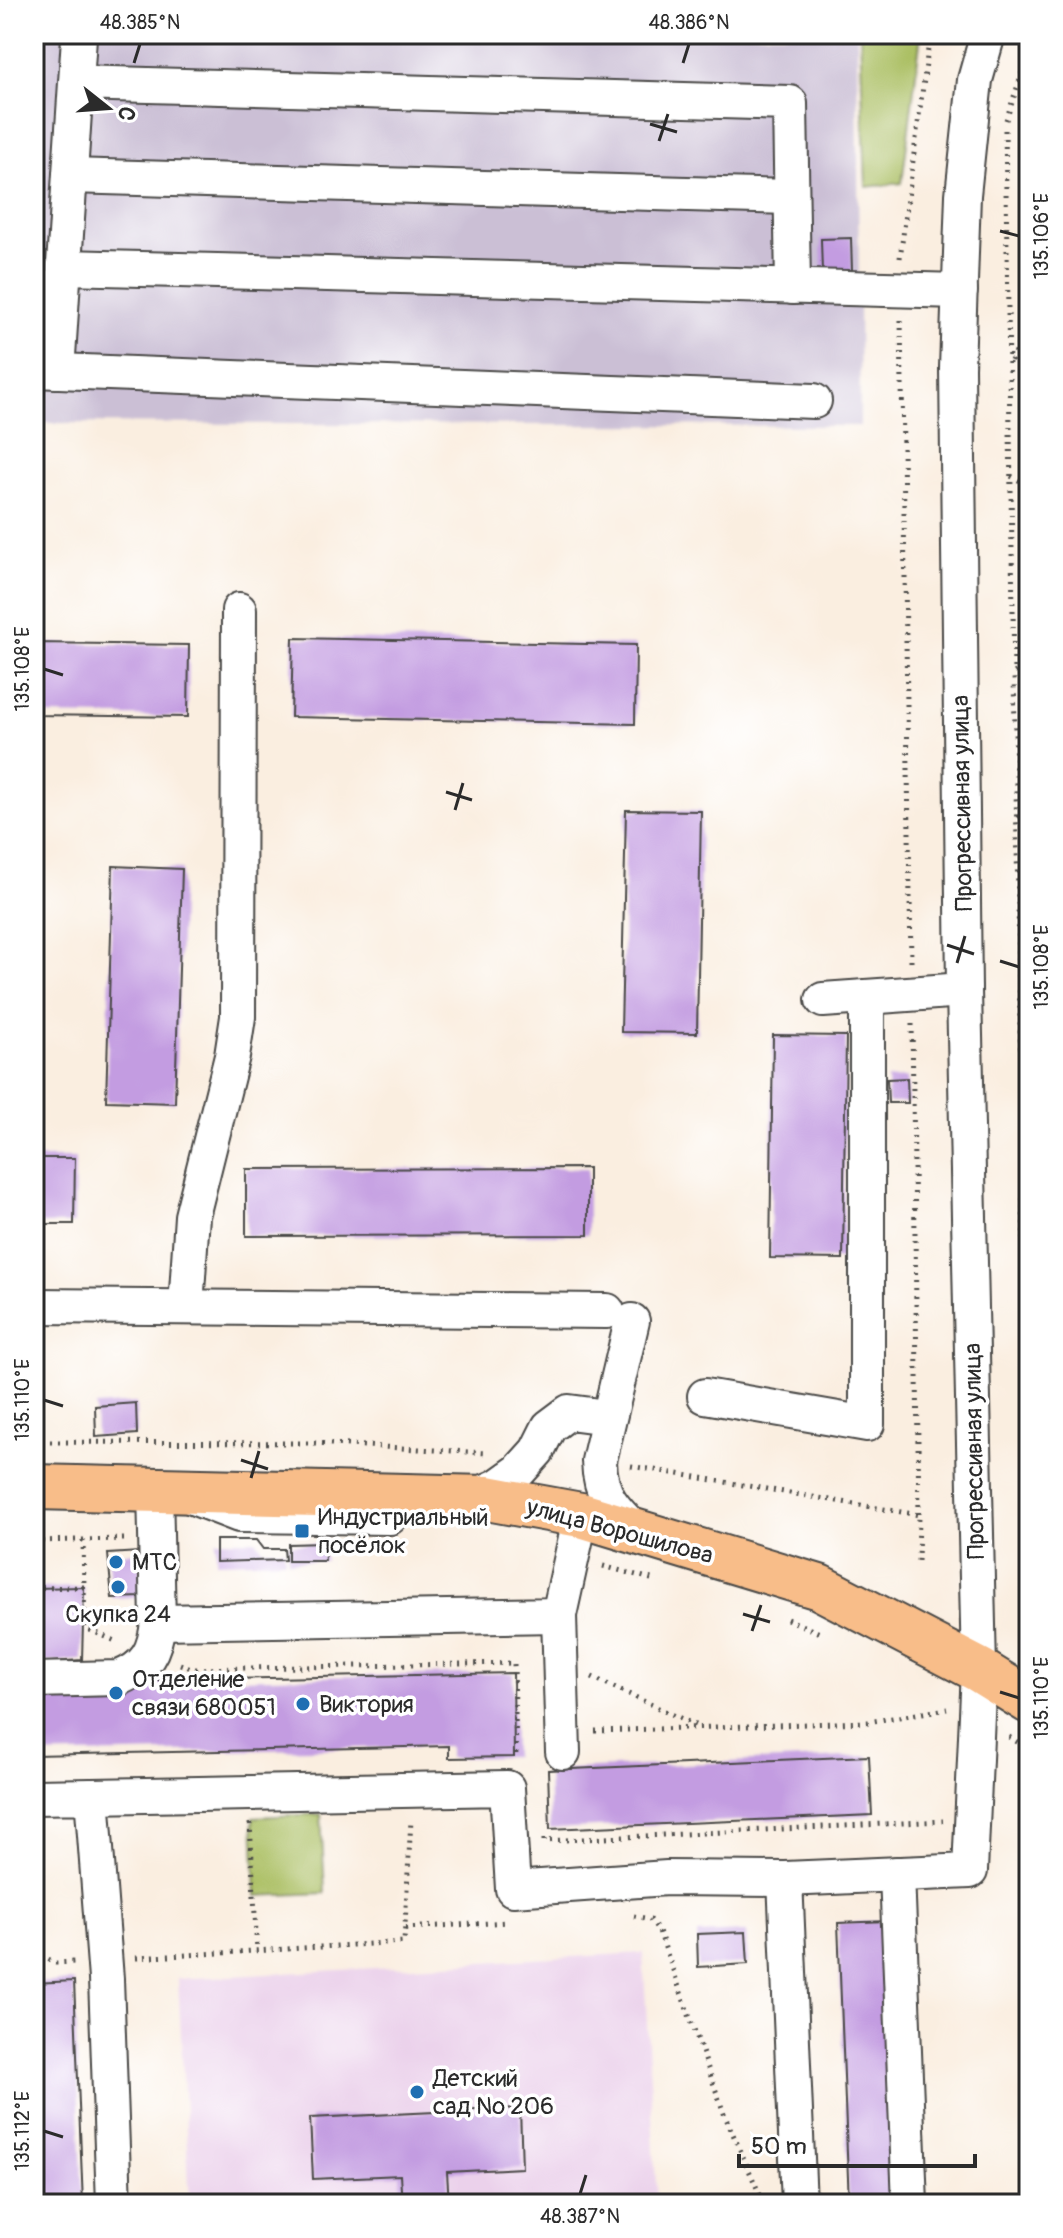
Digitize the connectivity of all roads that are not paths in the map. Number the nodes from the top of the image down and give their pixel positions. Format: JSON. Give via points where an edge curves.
{"nodes":[{"id":1,"x":988,"y":34,"type":"edge"},
{"id":2,"x":79,"y":37,"type":"dead end"},
{"id":3,"x":76,"y":83,"type":"junction"},
{"id":4,"x":70,"y":176,"type":"junction"},
{"id":5,"x":791,"y":197,"type":"junction"},
{"id":6,"x":65,"y":267,"type":"junction"},
{"id":7,"x":793,"y":287,"type":"junction"},
{"id":8,"x":960,"y":291,"type":"junction"},
{"id":9,"x":45,"y":371,"type":"edge"},
{"id":10,"x":814,"y":401,"type":"dead end"},
{"id":11,"x":239,"y":610,"type":"dead end"},
{"id":12,"x":964,"y":990,"type":"junction"},
{"id":13,"x":867,"y":997,"type":"junction"},
{"id":14,"x":823,"y":1000,"type":"dead end"},
{"id":15,"x":34,"y":1306,"type":"edge"},
{"id":16,"x":186,"y":1307,"type":"junction"},
{"id":17,"x":705,"y":1396,"type":"dead end"},
{"id":18,"x":607,"y":1417,"type":"junction"},
{"id":19,"x":34,"y":1487,"type":"edge"},
{"id":20,"x":164,"y":1489,"type":"junction"},
{"id":21,"x":471,"y":1498,"type":"junction"},
{"id":22,"x":581,"y":1515,"type":"junction"},
{"id":23,"x":637,"y":1532,"type":"junction"},
{"id":24,"x":559,"y":1615,"type":"junction"},
{"id":25,"x":154,"y":1638,"type":"junction"},
{"id":26,"x":34,"y":1680,"type":"edge"},
{"id":27,"x":969,"y":1689,"type":"junction"},
{"id":28,"x":1029,"y":1701,"type":"edge"},
{"id":29,"x":562,"y":1742,"type":"road end"},
{"id":30,"x":92,"y":1796,"type":"junction"},
{"id":31,"x":34,"y":1797,"type":"edge"},
{"id":32,"x":897,"y":1874,"type":"junction"},
{"id":33,"x":785,"y":1879,"type":"junction"},
{"id":34,"x":114,"y":2204,"type":"edge"},
{"id":35,"x":799,"y":2204,"type":"edge"},
{"id":36,"x":910,"y":2204,"type":"edge"}],
"edges":[{"from":1,"to":8,"type":"street","name":"Прогрессивная улица","via":[[975,80]]},
{"from":2,"to":3,"type":"street"},
{"from":3,"to":4,"type":"street"},
{"from":3,"to":5,"type":"street","via":[[790,103]]},
{"from":4,"to":5,"type":"street"},
{"from":4,"to":6,"type":"street"},
{"from":5,"to":7,"type":"street"},
{"from":6,"to":7,"type":"street"},
{"from":6,"to":9,"type":"street"},
{"from":7,"to":8,"type":"street"},
{"from":8,"to":12,"type":"street","name":"Прогрессивная улица"},
{"from":9,"to":10,"type":"street"},
{"from":11,"to":16,"type":"street","via":[[238,1017],[192,1216]]},
{"from":12,"to":13,"type":"street"},
{"from":12,"to":27,"type":"street","name":"Прогрессивная улица"},
{"from":13,"to":14,"type":"street"},
{"from":13,"to":17,"type":"street","via":[[867,1424]]},
{"from":15,"to":16,"type":"street"},
{"from":16,"to":18,"type":"street","via":[[620,1316]]},
{"from":18,"to":21,"type":"street","via":[[569,1412],[549,1427],[519,1471]]},
{"from":18,"to":23,"type":"street","via":[[599,1484]]},
{"from":19,"to":20,"type":"main road","name":"улица Ворошилова"},
{"from":20,"to":21,"type":"main road","name":"улица Ворошилова"},
{"from":20,"to":25,"type":"street"},
{"from":21,"to":22,"type":"main road","name":"улица Ворошилова"},
{"from":22,"to":23,"type":"main road","name":"улица Ворошилова"},
{"from":22,"to":24,"type":"street"},
{"from":23,"to":27,"type":"main road","name":"улица Ворошилова","via":[[819,1587]]},
{"from":24,"to":25,"type":"street"},
{"from":24,"to":29,"type":"street"},
{"from":25,"to":26,"type":"street","via":[[141,1668],[119,1678]]},
{"from":27,"to":28,"type":"main road","name":"улица Ворошилова"},
{"from":27,"to":32,"type":"street","name":"Прогрессивная улица","via":[[970,1871]]},
{"from":30,"to":31,"type":"street"},
{"from":30,"to":33,"type":"street","via":[[507,1788],[513,1889],[667,1878]]},
{"from":30,"to":34,"type":"street","via":[[106,1979]]},
{"from":32,"to":33,"type":"street"},
{"from":32,"to":36,"type":"street"},
{"from":33,"to":35,"type":"street"}]}
